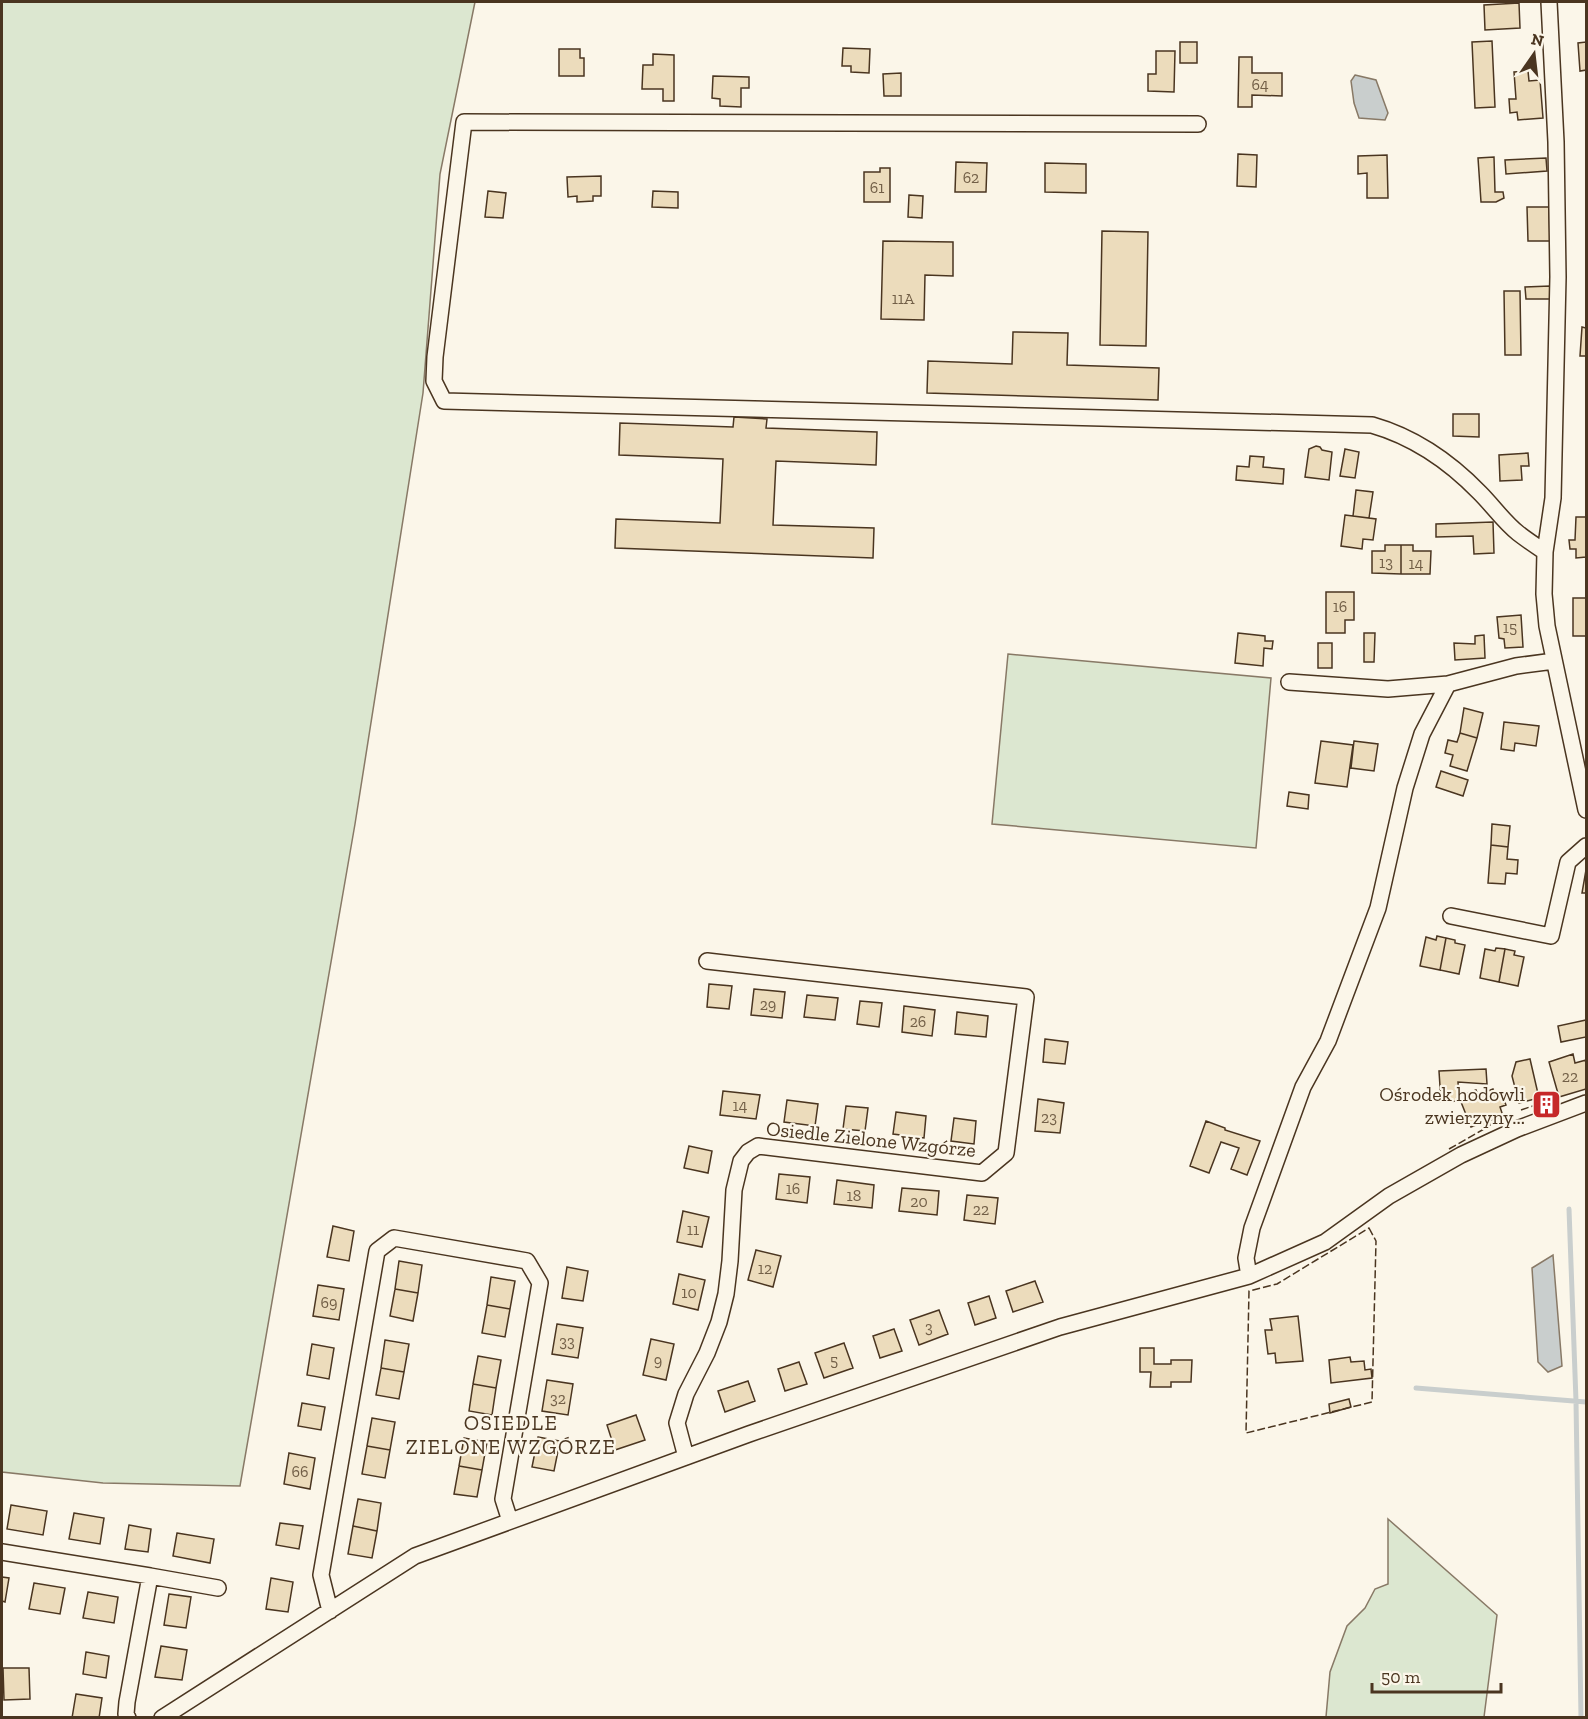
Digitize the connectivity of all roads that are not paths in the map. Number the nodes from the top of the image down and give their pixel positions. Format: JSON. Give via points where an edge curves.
{"nodes":[{"id":1,"x":1549,"y":2,"type":"edge"},
{"id":2,"x":1198,"y":124,"type":"dead end"},
{"id":3,"x":1545,"y":552,"type":"junction"},
{"id":4,"x":1554,"y":661,"type":"junction"},
{"id":5,"x":1289,"y":682,"type":"dead end"},
{"id":6,"x":1448,"y":684,"type":"junction"},
{"id":7,"x":1587,"y":810,"type":"edge"},
{"id":8,"x":1587,"y":846,"type":"edge"},
{"id":9,"x":1451,"y":916,"type":"dead end"},
{"id":10,"x":706,"y":961,"type":"dead end"},
{"id":11,"x":1587,"y":1103,"type":"edge"},
{"id":12,"x":1249,"y":1276,"type":"junction"},
{"id":13,"x":686,"y":1457,"type":"junction"},
{"id":14,"x":510,"y":1521,"type":"junction"},
{"id":15,"x":2,"y":1552,"type":"edge"},
{"id":16,"x":150,"y":1576,"type":"junction"},
{"id":17,"x":218,"y":1588,"type":"dead end"},
{"id":18,"x":330,"y":1611,"type":"junction"},
{"id":19,"x":128,"y":1718,"type":"edge"},
{"id":20,"x":162,"y":1718,"type":"edge"}],
"edges":[{"from":1,"to":3,"type":"street","via":[[1558,278],[1553,498]]},
{"from":2,"to":3,"type":"street","via":[[464,122],[434,381],[444,401],[1372,425],[1428,450],[1478,491],[1516,532]]},
{"from":3,"to":4,"type":"street","via":[[1544,594]]},
{"from":4,"to":6,"type":"street","via":[[1516,666]]},
{"from":4,"to":7,"type":"street"},
{"from":5,"to":6,"type":"street","via":[[1388,689]]},
{"from":6,"to":12,"type":"street","via":[[1422,734],[1378,908],[1328,1041],[1303,1087],[1252,1228],[1246,1258]]},
{"from":8,"to":9,"type":"street","via":[[1568,862],[1551,936]]},
{"from":10,"to":13,"type":"street","name":"Osiedle Zielone Wzgórze","via":[[1026,997],[1006,1153],[982,1173],[758,1146],[741,1161],[734,1190],[726,1294],[711,1342],[677,1423]]},
{"from":11,"to":12,"type":"street","via":[[1461,1155],[1389,1196],[1325,1242]]},
{"from":12,"to":13,"type":"street","via":[[1060,1328]]},
{"from":13,"to":14,"type":"street"},
{"from":14,"to":18,"type":"street","via":[[415,1556]]},
{"from":14,"to":18,"type":"street","via":[[503,1498],[540,1283],[527,1261],[394,1238],[377,1251],[321,1575]]},
{"from":15,"to":16,"type":"street"},
{"from":16,"to":17,"type":"street"},
{"from":16,"to":19,"type":"street","via":[[127,1702]]},
{"from":18,"to":20,"type":"street"}]}
